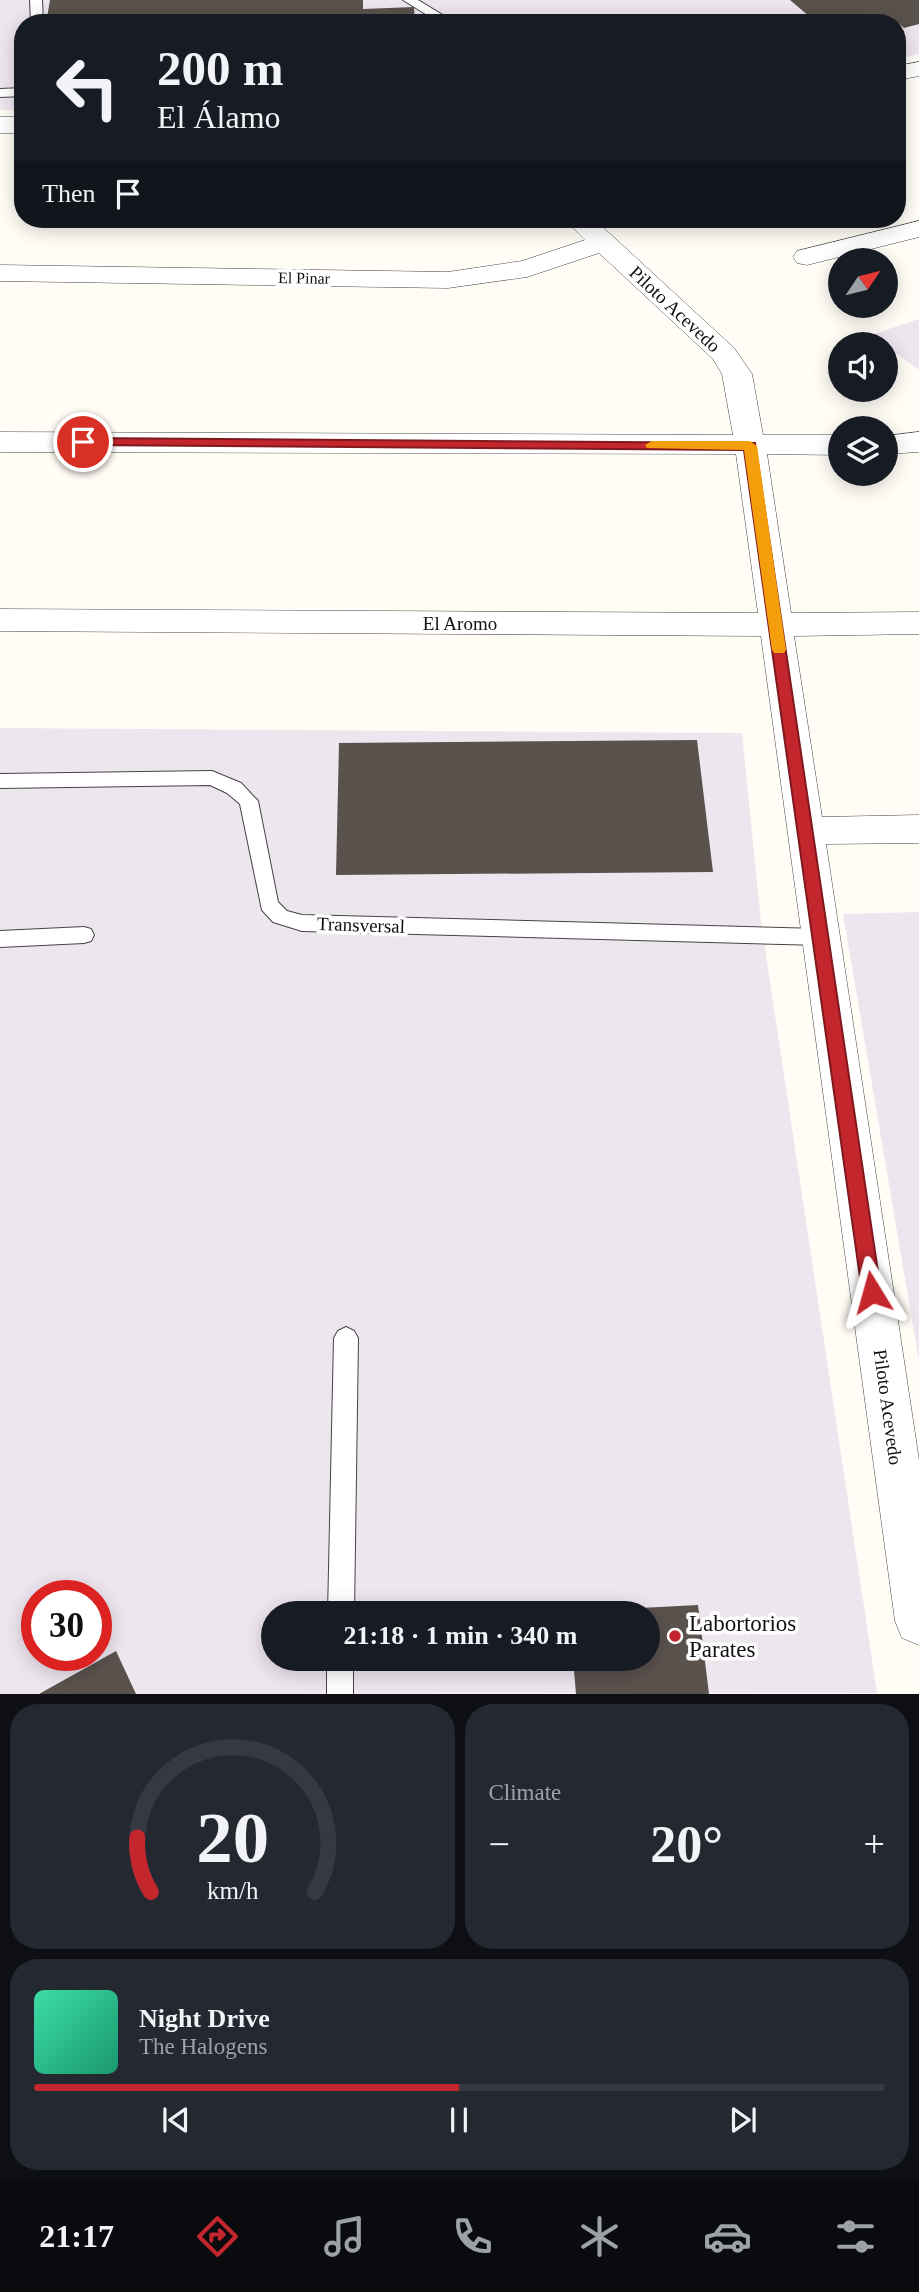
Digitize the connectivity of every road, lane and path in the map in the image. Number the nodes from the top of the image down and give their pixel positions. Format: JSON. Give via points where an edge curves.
{"nodes":[{"id":1,"x":409,"y":0,"type":"edge"},
{"id":2,"x":434,"y":14,"type":"edge"},
{"id":3,"x":587,"y":228,"type":"edge"},
{"id":4,"x":919,"y":229,"type":"edge"},
{"id":5,"x":602,"y":243,"type":"junction"},
{"id":6,"x":807,"y":257,"type":"dead end"},
{"id":7,"x":0,"y":273,"type":"edge"},
{"id":8,"x":0,"y":442,"type":"edge"},
{"id":9,"x":919,"y":442,"type":"edge"},
{"id":10,"x":898,"y":444,"type":"edge"},
{"id":11,"x":828,"y":445,"type":"edge"},
{"id":12,"x":750,"y":446,"type":"junction"},
{"id":13,"x":0,"y":620,"type":"edge"},
{"id":14,"x":919,"y":623,"type":"edge"},
{"id":15,"x":776,"y":625,"type":"junction"},
{"id":16,"x":0,"y":781,"type":"edge"},
{"id":17,"x":919,"y":829,"type":"edge"},
{"id":18,"x":805,"y":831,"type":"junction"},
{"id":19,"x":84,"y":934,"type":"dead end"},
{"id":20,"x":821,"y":937,"type":"junction"},
{"id":21,"x":0,"y":939,"type":"edge"},
{"id":22,"x":346,"y":1338,"type":"dead end"},
{"id":23,"x":341,"y":1601,"type":"edge"},
{"id":24,"x":919,"y":1621,"type":"edge"},
{"id":25,"x":341,"y":1671,"type":"edge"},
{"id":26,"x":340,"y":1693,"type":"edge"}],
"edges":[{"from":1,"to":2,"type":"lane"},
{"from":3,"to":5,"type":"street","name":"Piloto Acevedo"},
{"from":4,"to":6,"type":"street"},
{"from":5,"to":7,"type":"street","name":"El Pinar","via":[[527,269],[448,280]]},
{"from":5,"to":12,"type":"street","name":"Piloto Acevedo","via":[[712,340],[732,365]]},
{"from":8,"to":12,"type":"street"},
{"from":9,"to":10,"type":"street"},
{"from":11,"to":12,"type":"street"},
{"from":12,"to":15,"type":"street","name":"Piloto Acevedo"},
{"from":13,"to":15,"type":"street","name":"El Aromo"},
{"from":14,"to":15,"type":"street","name":"El Aromo"},
{"from":15,"to":18,"type":"street","name":"Piloto Acevedo"},
{"from":16,"to":20,"type":"lane","name":"Transversal","via":[[212,778],[234,788],[249,800],[269,905],[280,917],[302,923]]},
{"from":17,"to":18,"type":"street"},
{"from":18,"to":20,"type":"street","name":"Piloto Acevedo"},
{"from":19,"to":21,"type":"lane"},
{"from":20,"to":24,"type":"street","name":"Piloto Acevedo"},
{"from":22,"to":23,"type":"lane"},
{"from":25,"to":26,"type":"lane"}]}
